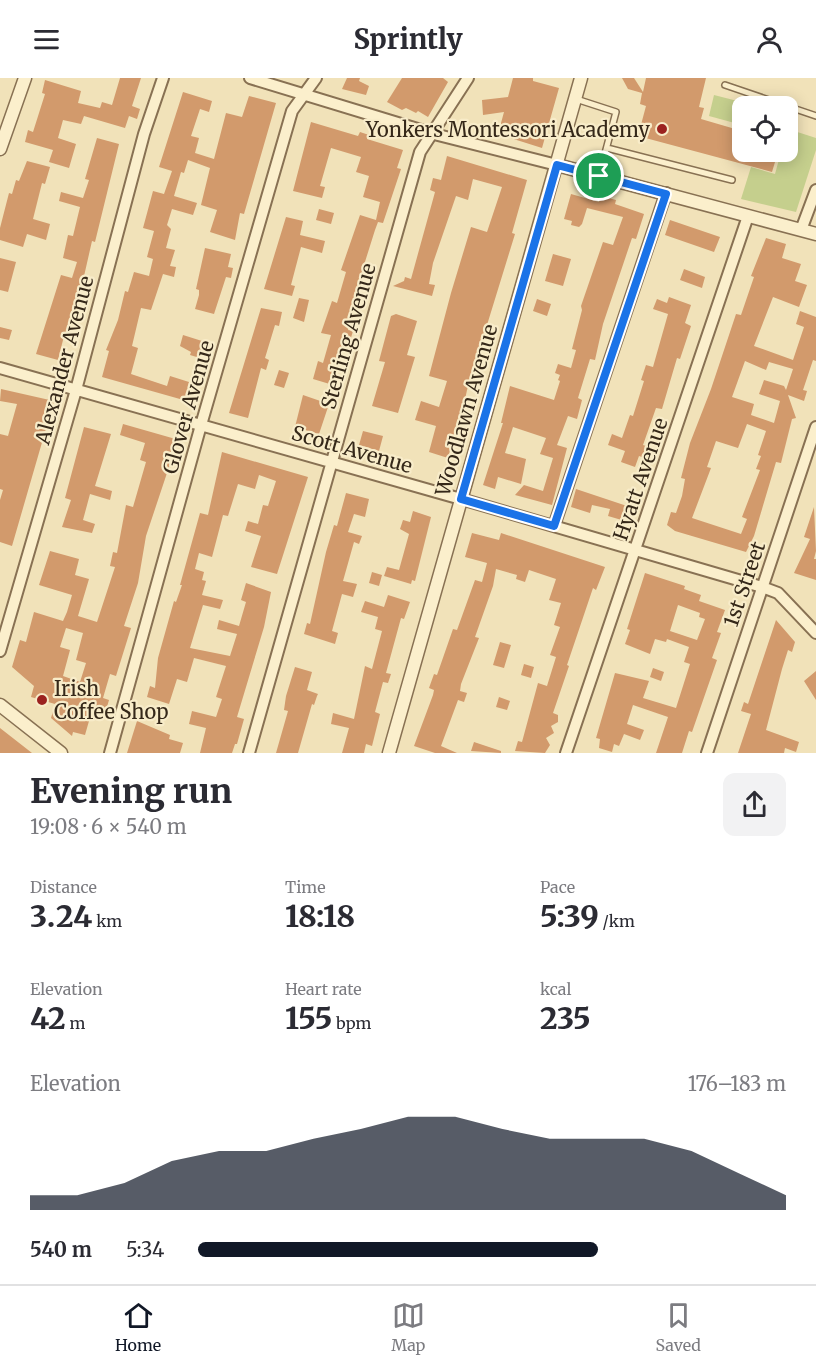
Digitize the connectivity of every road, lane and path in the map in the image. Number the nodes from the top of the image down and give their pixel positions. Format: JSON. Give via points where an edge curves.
{"nodes":[{"id":1,"x":25,"y":78,"type":"edge"},
{"id":2,"x":163,"y":78,"type":"edge"},
{"id":3,"x":250,"y":78,"type":"edge"},
{"id":4,"x":316,"y":78,"type":"edge"},
{"id":5,"x":468,"y":78,"type":"edge"},
{"id":6,"x":581,"y":78,"type":"edge"},
{"id":7,"x":725,"y":85,"type":"dead end"},
{"id":8,"x":306,"y":95,"type":"junction"},
{"id":9,"x":576,"y":99,"type":"junction"},
{"id":10,"x":816,"y":116,"type":"edge"},
{"id":11,"x":434,"y":134,"type":"junction"},
{"id":12,"x":607,"y":148,"type":"junction"},
{"id":13,"x":0,"y":149,"type":"edge"},
{"id":14,"x":557,"y":165,"type":"junction"},
{"id":15,"x":599,"y":176,"type":"junction"},
{"id":16,"x":732,"y":180,"type":"dead end"},
{"id":17,"x":816,"y":190,"type":"edge"},
{"id":18,"x":666,"y":194,"type":"junction"},
{"id":19,"x":748,"y":216,"type":"junction"},
{"id":20,"x":801,"y":230,"type":"junction"},
{"id":21,"x":816,"y":234,"type":"edge"},
{"id":22,"x":0,"y":368,"type":"edge"},
{"id":23,"x":76,"y":390,"type":"junction"},
{"id":24,"x":201,"y":425,"type":"junction"},
{"id":25,"x":816,"y":427,"type":"edge"},
{"id":26,"x":331,"y":462,"type":"junction"},
{"id":27,"x":461,"y":499,"type":"junction"},
{"id":28,"x":554,"y":526,"type":"junction"},
{"id":29,"x":635,"y":550,"type":"junction"},
{"id":30,"x":762,"y":587,"type":"junction"},
{"id":31,"x":816,"y":633,"type":"edge"},
{"id":32,"x":0,"y":651,"type":"edge"},
{"id":33,"x":0,"y":705,"type":"edge"},
{"id":34,"x":61,"y":753,"type":"edge"},
{"id":35,"x":111,"y":753,"type":"edge"},
{"id":36,"x":249,"y":753,"type":"edge"},
{"id":37,"x":389,"y":753,"type":"edge"},
{"id":38,"x":566,"y":753,"type":"edge"},
{"id":39,"x":707,"y":753,"type":"edge"}],
"edges":[{"from":1,"to":13,"type":"street"},
{"from":2,"to":23,"type":"street","name":"Alexander Avenue","via":[[144,134]]},
{"from":3,"to":8,"type":"street"},
{"from":4,"to":8,"type":"street","name":"Glover Avenue"},
{"from":5,"to":11,"type":"street","name":"Sterling Avenue"},
{"from":6,"to":9,"type":"street","name":"Woodlawn Avenue"},
{"from":7,"to":10,"type":"lane"},
{"from":8,"to":11,"type":"street"},
{"from":8,"to":24,"type":"street","name":"Glover Avenue","via":[[292,111]]},
{"from":9,"to":12,"type":"lane","via":[[616,112]]},
{"from":9,"to":14,"type":"street","name":"Woodlawn Avenue"},
{"from":11,"to":14,"type":"street"},
{"from":11,"to":26,"type":"street","name":"Sterling Avenue","via":[[420,152]]},
{"from":12,"to":15,"type":"lane"},
{"from":12,"to":16,"type":"lane"},
{"from":14,"to":15,"type":"street"},
{"from":14,"to":27,"type":"street","name":"Woodlawn Avenue"},
{"from":15,"to":18,"type":"street"},
{"from":17,"to":20,"type":"street"},
{"from":18,"to":19,"type":"street"},
{"from":18,"to":28,"type":"street"},
{"from":19,"to":20,"type":"street"},
{"from":19,"to":29,"type":"street","name":"Hyatt Avenue"},
{"from":20,"to":21,"type":"street"},
{"from":22,"to":23,"type":"street","name":"Scott Avenue"},
{"from":23,"to":24,"type":"street","name":"Scott Avenue"},
{"from":23,"to":32,"type":"street","name":"Alexander Avenue"},
{"from":24,"to":26,"type":"street","name":"Scott Avenue"},
{"from":24,"to":35,"type":"street","name":"Glover Avenue"},
{"from":25,"to":30,"type":"street","name":"1st Street"},
{"from":26,"to":27,"type":"street","name":"Scott Avenue"},
{"from":26,"to":36,"type":"street","name":"Sterling Avenue"},
{"from":27,"to":28,"type":"street","name":"Scott Avenue"},
{"from":27,"to":37,"type":"street","name":"Woodlawn Avenue"},
{"from":28,"to":29,"type":"street","name":"Scott Avenue"},
{"from":29,"to":30,"type":"street","name":"Scott Avenue"},
{"from":29,"to":38,"type":"street","name":"Hyatt Avenue"},
{"from":30,"to":31,"type":"street","name":"Scott Avenue","via":[[778,593]]},
{"from":30,"to":39,"type":"street","name":"1st Street"},
{"from":33,"to":34,"type":"street"}]}
